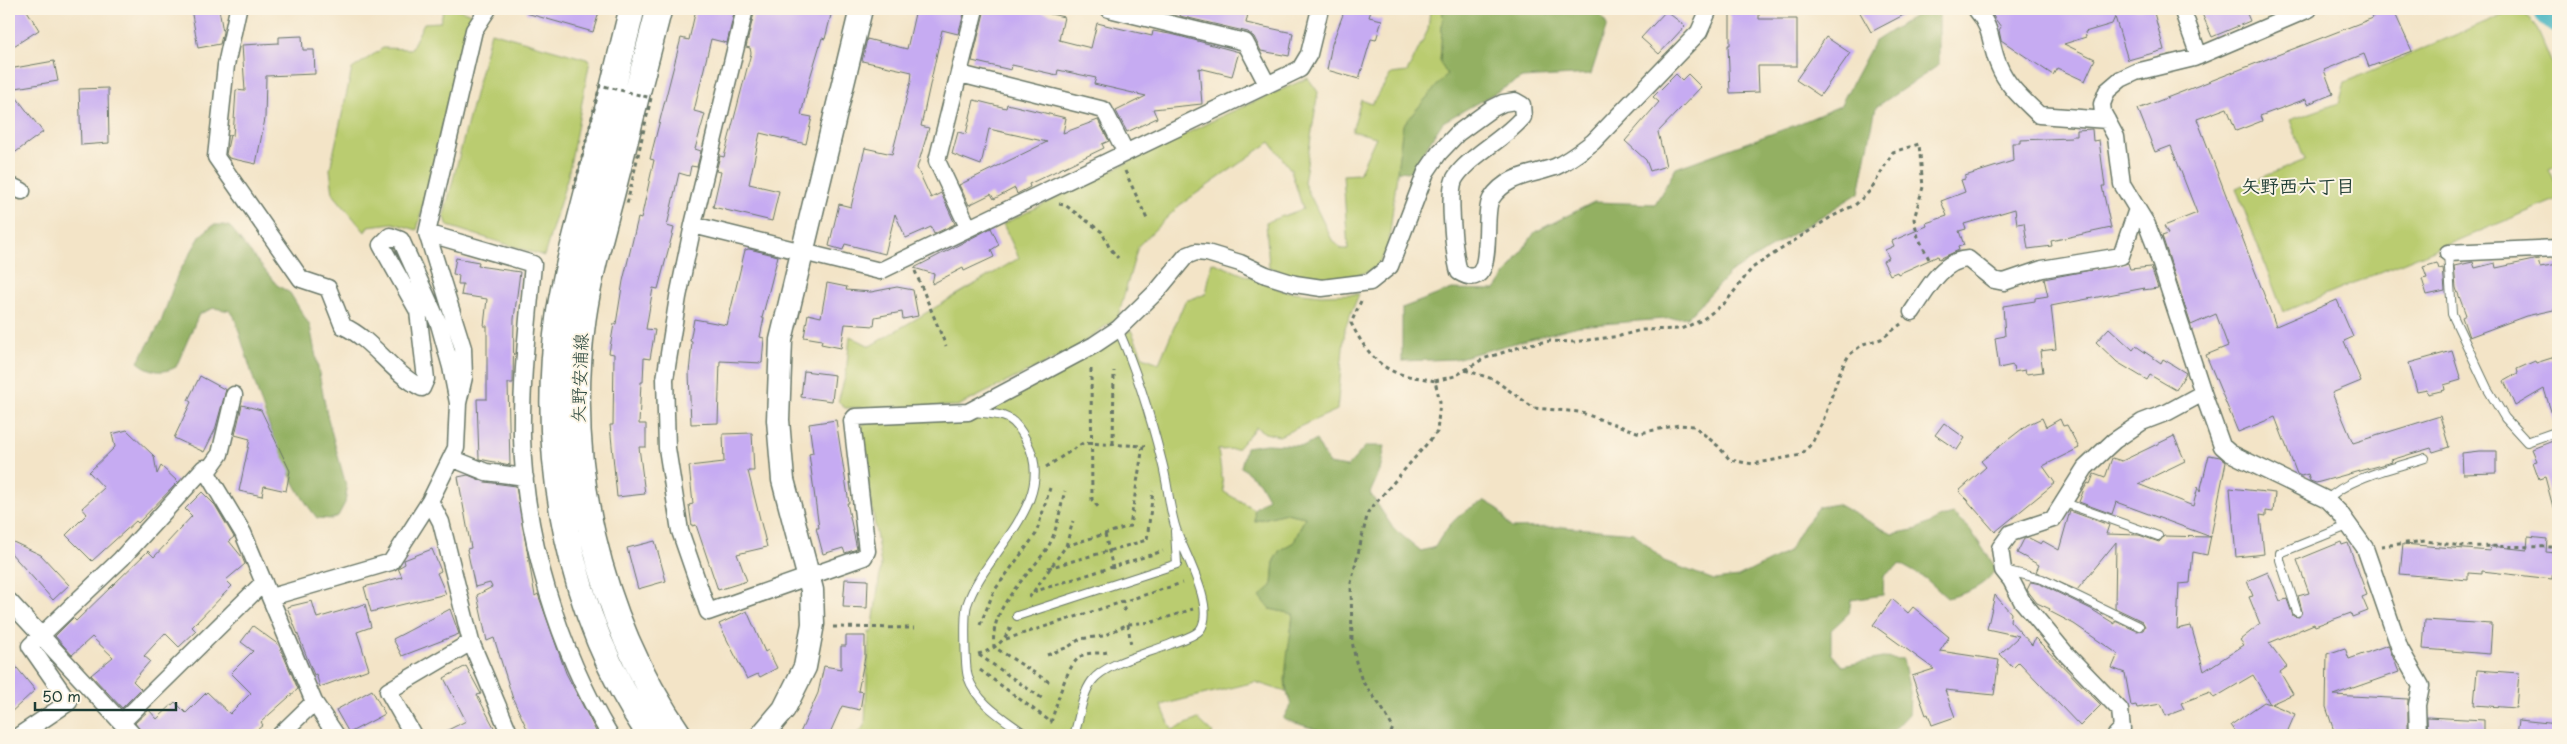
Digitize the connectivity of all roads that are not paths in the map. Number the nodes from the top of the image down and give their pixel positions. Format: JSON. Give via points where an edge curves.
{"nodes":[{"id":1,"x":238,"y":9,"type":"edge"},
{"id":2,"x":488,"y":9,"type":"edge"},
{"id":3,"x":632,"y":9,"type":"edge"},
{"id":4,"x":659,"y":9,"type":"edge"},
{"id":5,"x":745,"y":9,"type":"edge"},
{"id":6,"x":861,"y":9,"type":"edge"},
{"id":7,"x":975,"y":9,"type":"edge"},
{"id":8,"x":1109,"y":9,"type":"edge"},
{"id":9,"x":1320,"y":9,"type":"edge"},
{"id":10,"x":1708,"y":9,"type":"edge"},
{"id":11,"x":1976,"y":9,"type":"edge"},
{"id":12,"x":2182,"y":9,"type":"edge"},
{"id":13,"x":2309,"y":9,"type":"edge"},
{"id":14,"x":2199,"y":56,"type":"junction"},
{"id":15,"x":960,"y":74,"type":"junction"},
{"id":16,"x":1267,"y":84,"type":"junction"},
{"id":17,"x":2107,"y":120,"type":"junction"},
{"id":18,"x":1121,"y":153,"type":"junction"},
{"id":19,"x":2137,"y":209,"type":"junction"},
{"id":20,"x":693,"y":225,"type":"junction"},
{"id":21,"x":968,"y":227,"type":"junction"},
{"id":22,"x":427,"y":234,"type":"junction"},
{"id":23,"x":2558,"y":248,"type":"edge"},
{"id":24,"x":802,"y":252,"type":"junction"},
{"id":25,"x":2448,"y":253,"type":"joint"},
{"id":26,"x":1912,"y":312,"type":"road end"},
{"id":27,"x":1118,"y":330,"type":"junction"},
{"id":28,"x":2202,"y":393,"type":"junction"},
{"id":29,"x":234,"y":395,"type":"dead end"},
{"id":30,"x":458,"y":403,"type":"junction"},
{"id":31,"x":968,"y":412,"type":"junction"},
{"id":32,"x":2558,"y":430,"type":"edge"},
{"id":33,"x":451,"y":458,"type":"junction"},
{"id":34,"x":2425,"y":458,"type":"dead end"},
{"id":35,"x":207,"y":472,"type":"junction"},
{"id":36,"x":525,"y":477,"type":"junction"},
{"id":37,"x":2327,"y":500,"type":"junction"},
{"id":38,"x":430,"y":501,"type":"junction"},
{"id":39,"x":2062,"y":502,"type":"junction"},
{"id":40,"x":2350,"y":525,"type":"junction"},
{"id":41,"x":1176,"y":529,"type":"junction"},
{"id":42,"x":2158,"y":536,"type":"dead end"},
{"id":43,"x":2003,"y":570,"type":"junction"},
{"id":44,"x":809,"y":575,"type":"junction"},
{"id":45,"x":268,"y":590,"type":"junction"},
{"id":46,"x":9,"y":601,"type":"edge"},
{"id":47,"x":2296,"y":612,"type":"dead end"},
{"id":48,"x":1017,"y":616,"type":"dead end"},
{"id":49,"x":2139,"y":626,"type":"dead end"},
{"id":50,"x":40,"y":635,"type":"junction"},
{"id":51,"x":471,"y":642,"type":"junction"},
{"id":52,"x":314,"y":702,"type":"junction"},
{"id":53,"x":122,"y":722,"type":"junction"},
{"id":54,"x":20,"y":735,"type":"edge"},
{"id":55,"x":133,"y":735,"type":"edge"},
{"id":56,"x":280,"y":735,"type":"edge"},
{"id":57,"x":336,"y":735,"type":"edge"},
{"id":58,"x":413,"y":735,"type":"edge"},
{"id":59,"x":510,"y":735,"type":"edge"},
{"id":60,"x":610,"y":735,"type":"edge"},
{"id":61,"x":650,"y":735,"type":"edge"},
{"id":62,"x":679,"y":735,"type":"edge"},
{"id":63,"x":762,"y":735,"type":"edge"},
{"id":64,"x":1026,"y":735,"type":"edge"},
{"id":65,"x":1074,"y":735,"type":"edge"},
{"id":66,"x":2116,"y":735,"type":"edge"},
{"id":67,"x":2418,"y":735,"type":"edge"}],
"edges":[{"from":1,"to":30,"type":"street","via":[[226,66],[216,157],[301,279],[328,288],[343,326],[359,333],[410,382],[422,388],[426,379],[418,311],[381,245],[390,236],[401,240],[439,324]]},
{"from":2,"to":22,"type":"street","via":[[474,30]]},
{"from":3,"to":61,"type":"main road","name":"矢野安浦線","via":[[566,277],[555,355],[554,414],[563,512],[582,589],[610,662]]},
{"from":4,"to":62,"type":"main road","name":"矢野安浦線","via":[[589,281],[579,356],[578,432],[587,508],[605,582],[632,653]]},
{"from":5,"to":20,"type":"street"},
{"from":6,"to":24,"type":"street"},
{"from":7,"to":15,"type":"street"},
{"from":8,"to":16,"type":"street","via":[[1245,42]]},
{"from":9,"to":16,"type":"street","via":[[1310,54],[1300,69]]},
{"from":10,"to":27,"type":"street","via":[[1699,32],[1593,142],[1555,167],[1510,181],[1492,198],[1486,218],[1486,264],[1475,277],[1459,272],[1452,190],[1464,167],[1523,117],[1522,105],[1515,101],[1503,103],[1474,119],[1439,153],[1426,172],[1390,266],[1370,282],[1322,288],[1295,284],[1240,263],[1196,252],[1186,256]]},
{"from":11,"to":17,"type":"street","via":[[1987,22],[1999,66],[2013,89],[2039,115]]},
{"from":12,"to":14,"type":"street"},
{"from":13,"to":14,"type":"street"},
{"from":14,"to":17,"type":"street","via":[[2136,72],[2112,85],[2102,104]]},
{"from":15,"to":18,"type":"street","via":[[1104,110]]},
{"from":15,"to":21,"type":"street","via":[[937,161]]},
{"from":16,"to":18,"type":"street"},
{"from":17,"to":19,"type":"street","via":[[2116,137],[2122,184]]},
{"from":18,"to":21,"type":"street"},
{"from":19,"to":26,"type":"street","via":[[2121,256],[2042,269],[2004,282],[1994,280],[1968,259],[1958,260],[1941,273]]},
{"from":19,"to":28,"type":"street","via":[[2154,243]]},
{"from":20,"to":24,"type":"street"},
{"from":20,"to":44,"type":"street","via":[[665,380],[667,448],[680,531],[708,612]]},
{"from":21,"to":24,"type":"street","via":[[880,271]]},
{"from":22,"to":30,"type":"street","via":[[463,348],[464,377]]},
{"from":22,"to":36,"type":"street","via":[[533,264],[523,373]]},
{"from":23,"to":25,"type":"street"},
{"from":24,"to":44,"type":"street","via":[[781,340],[778,420],[783,480]]},
{"from":25,"to":32,"type":"lane","via":[[2452,314],[2486,388],[2505,418],[2527,442]]},
{"from":27,"to":31,"type":"street","via":[[1094,346]]},
{"from":27,"to":41,"type":"lane","via":[[1129,353],[1158,447]]},
{"from":28,"to":37,"type":"street","via":[[2222,446],[2230,453]]},
{"from":28,"to":39,"type":"street","via":[[2142,422],[2114,441],[2085,468]]},
{"from":29,"to":35,"type":"street","via":[[220,454]]},
{"from":30,"to":33,"type":"street","via":[[456,448]]},
{"from":31,"to":44,"type":"street","via":[[855,417],[852,421],[867,551],[864,557]]},
{"from":31,"to":64,"type":"lane","via":[[1005,415],[1017,423],[1035,459],[1036,475],[1021,518],[983,572],[966,605],[964,617],[968,675],[982,702]]},
{"from":33,"to":36,"type":"street","via":[[486,472]]},
{"from":33,"to":38,"type":"street"},
{"from":34,"to":37,"type":"lane","via":[[2349,484]]},
{"from":35,"to":45,"type":"street","via":[[243,533]]},
{"from":35,"to":50,"type":"street","via":[[204,468],[121,559]]},
{"from":36,"to":60,"type":"street","via":[[551,604],[596,713]]},
{"from":37,"to":40,"type":"street"},
{"from":38,"to":45,"type":"street","via":[[391,562]]},
{"from":38,"to":51,"type":"street","via":[[441,522]]},
{"from":39,"to":42,"type":"lane"},
{"from":39,"to":43,"type":"street","via":[[2053,519],[2011,533],[2000,548]]},
{"from":40,"to":47,"type":"lane","via":[[2280,553]]},
{"from":40,"to":67,"type":"street","via":[[2365,548],[2400,649],[2421,686],[2417,705]]},
{"from":41,"to":48,"type":"lane","via":[[1177,564]]},
{"from":41,"to":65,"type":"lane","via":[[1197,576],[1203,606],[1202,627],[1199,632],[1102,672],[1085,696]]},
{"from":43,"to":49,"type":"lane","via":[[2042,579]]},
{"from":43,"to":66,"type":"street","via":[[2022,601],[2120,710],[2122,729]]},
{"from":44,"to":63,"type":"street","via":[[813,624],[805,667],[784,709]]},
{"from":45,"to":52,"type":"street"},
{"from":45,"to":53,"type":"street"},
{"from":46,"to":50,"type":"street"},
{"from":50,"to":53,"type":"street"},
{"from":50,"to":54,"type":"street","via":[[30,646],[69,702]]},
{"from":51,"to":58,"type":"street","via":[[388,691]]},
{"from":51,"to":59,"type":"street"},
{"from":52,"to":56,"type":"street"},
{"from":52,"to":57,"type":"street"},
{"from":53,"to":55,"type":"street"}]}
